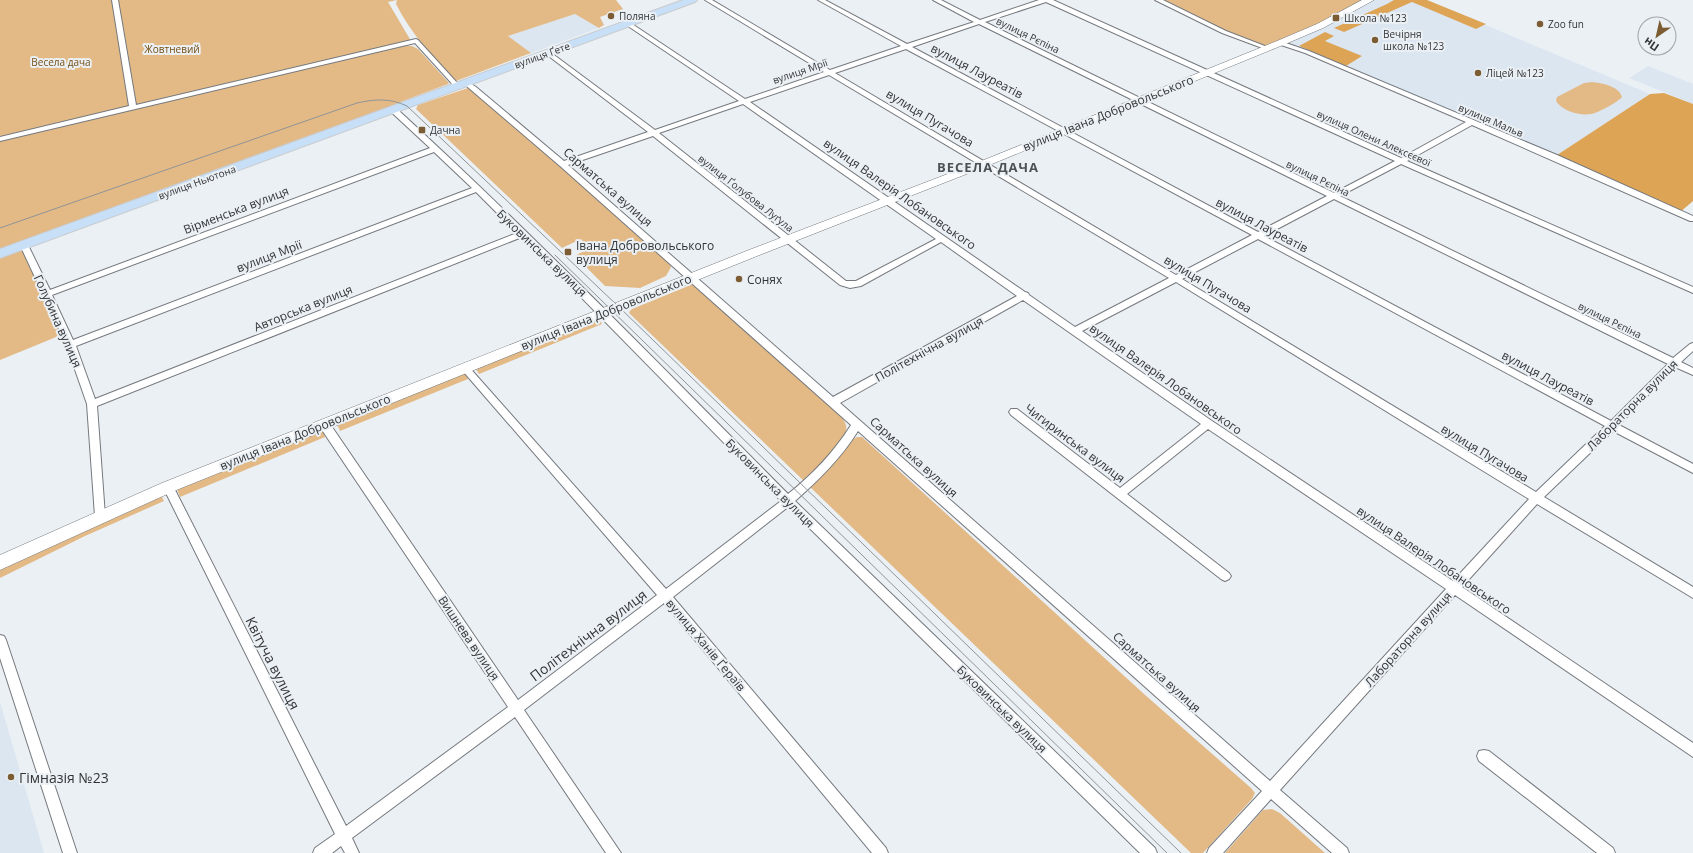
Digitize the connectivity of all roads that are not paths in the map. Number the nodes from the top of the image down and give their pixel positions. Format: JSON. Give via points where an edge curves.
{"nodes":[{"id":1,"x":115,"y":0,"type":"edge"},
{"id":2,"x":692,"y":0,"type":"edge"},
{"id":3,"x":708,"y":0,"type":"edge"},
{"id":4,"x":821,"y":0,"type":"edge"},
{"id":5,"x":936,"y":0,"type":"edge"},
{"id":6,"x":1045,"y":0,"type":"edge"},
{"id":7,"x":1048,"y":0,"type":"edge"},
{"id":8,"x":1158,"y":0,"type":"edge"},
{"id":9,"x":1369,"y":0,"type":"edge"},
{"id":10,"x":979,"y":22,"type":"junction"},
{"id":11,"x":627,"y":23,"type":"junction"},
{"id":12,"x":1280,"y":43,"type":"junction"},
{"id":13,"x":905,"y":47,"type":"junction"},
{"id":14,"x":1267,"y":48,"type":"junction"},
{"id":15,"x":548,"y":53,"type":"junction"},
{"id":16,"x":830,"y":72,"type":"junction"},
{"id":17,"x":1207,"y":73,"type":"junction"},
{"id":18,"x":462,"y":85,"type":"junction"},
{"id":19,"x":1139,"y":101,"type":"junction"},
{"id":20,"x":744,"y":102,"type":"junction"},
{"id":21,"x":132,"y":108,"type":"junction"},
{"id":22,"x":393,"y":110,"type":"junction"},
{"id":23,"x":1471,"y":122,"type":"junction"},
{"id":24,"x":1064,"y":131,"type":"junction"},
{"id":25,"x":654,"y":133,"type":"junction"},
{"id":26,"x":0,"y":140,"type":"edge"},
{"id":27,"x":434,"y":149,"type":"junction"},
{"id":28,"x":1401,"y":161,"type":"junction"},
{"id":29,"x":563,"y":164,"type":"junction"},
{"id":30,"x":983,"y":164,"type":"junction"},
{"id":31,"x":476,"y":189,"type":"junction"},
{"id":32,"x":1334,"y":196,"type":"junction"},
{"id":33,"x":886,"y":200,"type":"junction"},
{"id":34,"x":1693,"y":218,"type":"edge"},
{"id":35,"x":523,"y":234,"type":"junction"},
{"id":36,"x":1256,"y":236,"type":"junction"},
{"id":37,"x":788,"y":239,"type":"junction"},
{"id":38,"x":941,"y":239,"type":"junction"},
{"id":39,"x":24,"y":245,"type":"junction"},
{"id":40,"x":0,"y":254,"type":"edge"},
{"id":41,"x":692,"y":278,"type":"junction"},
{"id":42,"x":1175,"y":278,"type":"junction"},
{"id":43,"x":1693,"y":290,"type":"edge"},
{"id":44,"x":47,"y":294,"type":"junction"},
{"id":45,"x":1025,"y":296,"type":"junction"},
{"id":46,"x":603,"y":313,"type":"junction"},
{"id":47,"x":1074,"y":331,"type":"junction"},
{"id":48,"x":71,"y":344,"type":"junction"},
{"id":49,"x":1693,"y":346,"type":"edge"},
{"id":50,"x":1674,"y":363,"type":"junction"},
{"id":51,"x":466,"y":368,"type":"junction"},
{"id":52,"x":1693,"y":372,"type":"edge"},
{"id":53,"x":833,"y":402,"type":"junction"},
{"id":54,"x":92,"y":404,"type":"junction"},
{"id":55,"x":1014,"y":412,"type":"dead end"},
{"id":56,"x":857,"y":423,"type":"junction"},
{"id":57,"x":324,"y":424,"type":"junction"},
{"id":58,"x":1208,"y":424,"type":"junction"},
{"id":59,"x":1612,"y":426,"type":"junction"},
{"id":60,"x":1693,"y":469,"type":"edge"},
{"id":61,"x":168,"y":487,"type":"junction"},
{"id":62,"x":1121,"y":494,"type":"junction"},
{"id":63,"x":1536,"y":498,"type":"junction"},
{"id":64,"x":788,"y":501,"type":"junction"},
{"id":65,"x":100,"y":516,"type":"junction"},
{"id":66,"x":0,"y":562,"type":"edge"},
{"id":67,"x":1225,"y":576,"type":"dead end"},
{"id":68,"x":1454,"y":588,"type":"junction"},
{"id":69,"x":1693,"y":593,"type":"edge"},
{"id":70,"x":665,"y":596,"type":"junction"},
{"id":71,"x":0,"y":640,"type":"edge"},
{"id":72,"x":516,"y":707,"type":"junction"},
{"id":73,"x":1693,"y":751,"type":"edge"},
{"id":74,"x":1484,"y":756,"type":"dead end"},
{"id":75,"x":1271,"y":790,"type":"junction"},
{"id":76,"x":344,"y":836,"type":"junction"},
{"id":77,"x":70,"y":853,"type":"edge"},
{"id":78,"x":320,"y":853,"type":"edge"},
{"id":79,"x":352,"y":853,"type":"edge"},
{"id":80,"x":614,"y":853,"type":"edge"},
{"id":81,"x":881,"y":853,"type":"edge"},
{"id":82,"x":1150,"y":853,"type":"edge"},
{"id":83,"x":1214,"y":853,"type":"edge"},
{"id":84,"x":1342,"y":853,"type":"edge"},
{"id":85,"x":1608,"y":853,"type":"edge"}],
"edges":[{"from":1,"to":21,"type":"street"},
{"from":2,"to":11,"type":"main road","name":"вулиця Ґете"},
{"from":3,"to":16,"type":"street","name":"вулиця Пугачова"},
{"from":4,"to":13,"type":"street","name":"вулиця Лауреатів"},
{"from":5,"to":10,"type":"street","name":"вулиця Рєпіна"},
{"from":6,"to":10,"type":"street","name":"вулиця Мрії"},
{"from":7,"to":17,"type":"street","name":"вулиця Олени Алексєєвої"},
{"from":8,"to":14,"type":"street","via":[[1224,32]]},
{"from":9,"to":12,"type":"street","name":"вулиця Івана Добровольського","via":[[1320,26]]},
{"from":10,"to":13,"type":"street","name":"вулиця Мрії"},
{"from":10,"to":19,"type":"street","name":"вулиця Рєпіна"},
{"from":11,"to":15,"type":"main road","name":"вулиця Ґете"},
{"from":11,"to":20,"type":"street","name":"вулиця Валерія Лобановського"},
{"from":12,"to":14,"type":"street","name":"вулиця Івана Добровольського"},
{"from":12,"to":23,"type":"street","name":"вулиця Мальв","via":[[1307,52]]},
{"from":13,"to":16,"type":"street","name":"вулиця Мрії"},
{"from":13,"to":24,"type":"street","name":"вулиця Лауреатів"},
{"from":14,"to":17,"type":"street","name":"вулиця Івана Добровольського"},
{"from":15,"to":18,"type":"main road","name":"вулиця Ґете"},
{"from":15,"to":25,"type":"street","name":"вулиця Ґолубова Луґула"},
{"from":16,"to":20,"type":"street","name":"вулиця Мрії"},
{"from":16,"to":30,"type":"street","name":"вулиця Пугачова"},
{"from":17,"to":19,"type":"street","name":"вулиця Івана Добровольського"},
{"from":17,"to":28,"type":"street","name":"вулиця Олени Алексєєвої"},
{"from":18,"to":21,"type":"street","name":"Сарматська вулиця","via":[[416,41]]},
{"from":18,"to":22,"type":"main road","name":"вулиця Ґете"},
{"from":18,"to":29,"type":"street","name":"Сарматська вулиця","via":[[474,88]]},
{"from":19,"to":24,"type":"street","name":"вулиця Івана Добровольського"},
{"from":19,"to":32,"type":"street","name":"вулиця Рєпіна"},
{"from":20,"to":25,"type":"street","name":"вулиця Мрії"},
{"from":20,"to":33,"type":"street","name":"вулиця Валерія Лобановського"},
{"from":21,"to":26,"type":"street"},
{"from":22,"to":27,"type":"street","name":"Буковинська вулиця"},
{"from":22,"to":39,"type":"main road","name":"вулиця Ньютона"},
{"from":23,"to":28,"type":"street"},
{"from":23,"to":34,"type":"street","name":"вулиця Мальв"},
{"from":24,"to":30,"type":"street","name":"вулиця Івана Добровольського"},
{"from":24,"to":36,"type":"street","name":"вулиця Лауреатів"},
{"from":25,"to":29,"type":"street","name":"вулиця Мрії"},
{"from":25,"to":37,"type":"street","name":"вулиця Ґолубова Луґула"},
{"from":27,"to":31,"type":"street","name":"Буковинська вулиця"},
{"from":27,"to":44,"type":"street","name":"Вірменська вулиця"},
{"from":28,"to":32,"type":"street"},
{"from":28,"to":43,"type":"street","name":"вулиця Олени Алексєєвої"},
{"from":29,"to":41,"type":"street","name":"Сарматська вулиця"},
{"from":30,"to":33,"type":"street","name":"вулиця Івана Добровольського"},
{"from":30,"to":42,"type":"street","name":"вулиця Пугачова"},
{"from":31,"to":35,"type":"street","name":"Буковинська вулиця"},
{"from":31,"to":48,"type":"street","name":"вулиця Мрії"},
{"from":32,"to":36,"type":"street"},
{"from":32,"to":50,"type":"street","name":"вулиця Рєпіна"},
{"from":33,"to":37,"type":"street","name":"вулиця Івана Добровольського"},
{"from":33,"to":38,"type":"street","name":"вулиця Валерія Лобановського"},
{"from":35,"to":46,"type":"street","name":"Буковинська вулиця"},
{"from":35,"to":54,"type":"street","name":"Авторська вулиця"},
{"from":36,"to":42,"type":"street"},
{"from":36,"to":59,"type":"street","name":"вулиця Лауреатів"},
{"from":37,"to":38,"type":"street","name":"вулиця Ґолубова Луґула","via":[[843,283],[850,285],[858,284]]},
{"from":37,"to":41,"type":"street","name":"вулиця Івана Добровольського"},
{"from":38,"to":45,"type":"street","name":"вулиця Валерія Лобановського"},
{"from":39,"to":40,"type":"main road","name":"вулиця Ньютона"},
{"from":39,"to":44,"type":"street","name":"Голубина вулиця"},
{"from":41,"to":46,"type":"street","name":"вулиця Івана Добровольського"},
{"from":41,"to":53,"type":"street","name":"Сарматська вулиця"},
{"from":42,"to":47,"type":"street"},
{"from":42,"to":63,"type":"street","name":"вулиця Пугачова"},
{"from":44,"to":48,"type":"street","name":"Голубина вулиця"},
{"from":45,"to":47,"type":"street","name":"вулиця Валерія Лобановського"},
{"from":45,"to":53,"type":"street","name":"Політехнічна вулиця"},
{"from":46,"to":51,"type":"street","name":"вулиця Івана Добровольського"},
{"from":46,"to":64,"type":"street","name":"Буковинська вулиця"},
{"from":47,"to":58,"type":"street","name":"вулиця Валерія Лобановського"},
{"from":48,"to":54,"type":"street","name":"Голубина вулиця"},
{"from":49,"to":50,"type":"street","name":"Лабораторна вулиця"},
{"from":50,"to":52,"type":"street","name":"вулиця Рєпіна"},
{"from":50,"to":59,"type":"street","name":"Лабораторна вулиця"},
{"from":51,"to":57,"type":"street","name":"вулиця Івана Добровольського"},
{"from":51,"to":70,"type":"street","name":"вулиця Ханів Ґераїв"},
{"from":53,"to":56,"type":"street","name":"Сарматська вулиця"},
{"from":54,"to":65,"type":"street","name":"Голубина вулиця"},
{"from":55,"to":62,"type":"street","name":"Чигиринська вулиця"},
{"from":56,"to":64,"type":"street","name":"Політехнічна вулиця","via":[[831,462]]},
{"from":56,"to":75,"type":"street","name":"Сарматська вулиця"},
{"from":57,"to":61,"type":"street","name":"вулиця Івана Добровольського"},
{"from":57,"to":72,"type":"street","name":"Вишнева вулиця"},
{"from":58,"to":62,"type":"street","name":"Чигиринська вулиця"},
{"from":58,"to":68,"type":"street","name":"вулиця Валерія Лобановського"},
{"from":59,"to":60,"type":"street","name":"вулиця Лауреатів"},
{"from":59,"to":63,"type":"street","name":"Лабораторна вулиця"},
{"from":61,"to":65,"type":"street","name":"вулиця Івана Добровольського"},
{"from":61,"to":76,"type":"street","name":"Квітуча вулиця"},
{"from":62,"to":67,"type":"street","name":"Чигиринська вулиця"},
{"from":63,"to":68,"type":"street","name":"Лабораторна вулиця"},
{"from":63,"to":69,"type":"street","name":"вулиця Пугачова"},
{"from":64,"to":70,"type":"street","name":"Політехнічна вулиця"},
{"from":64,"to":82,"type":"street","name":"Буковинська вулиця"},
{"from":65,"to":66,"type":"street","name":"вулиця Івана Добровольського"},
{"from":68,"to":73,"type":"street","name":"вулиця Валерія Лобановського"},
{"from":68,"to":75,"type":"street","name":"Лабораторна вулиця"},
{"from":70,"to":72,"type":"street","name":"Політехнічна вулиця"},
{"from":70,"to":81,"type":"street","name":"вулиця Ханів Ґераїв"},
{"from":71,"to":77,"type":"street"},
{"from":72,"to":76,"type":"street","name":"Політехнічна вулиця"},
{"from":72,"to":80,"type":"street","name":"Вишнева вулиця"},
{"from":74,"to":85,"type":"street"},
{"from":75,"to":83,"type":"street","name":"Лабораторна вулиця"},
{"from":75,"to":84,"type":"street","name":"Сарматська вулиця"},
{"from":76,"to":78,"type":"street","name":"Політехнічна вулиця"},
{"from":76,"to":79,"type":"street","name":"Квітуча вулиця"}]}
